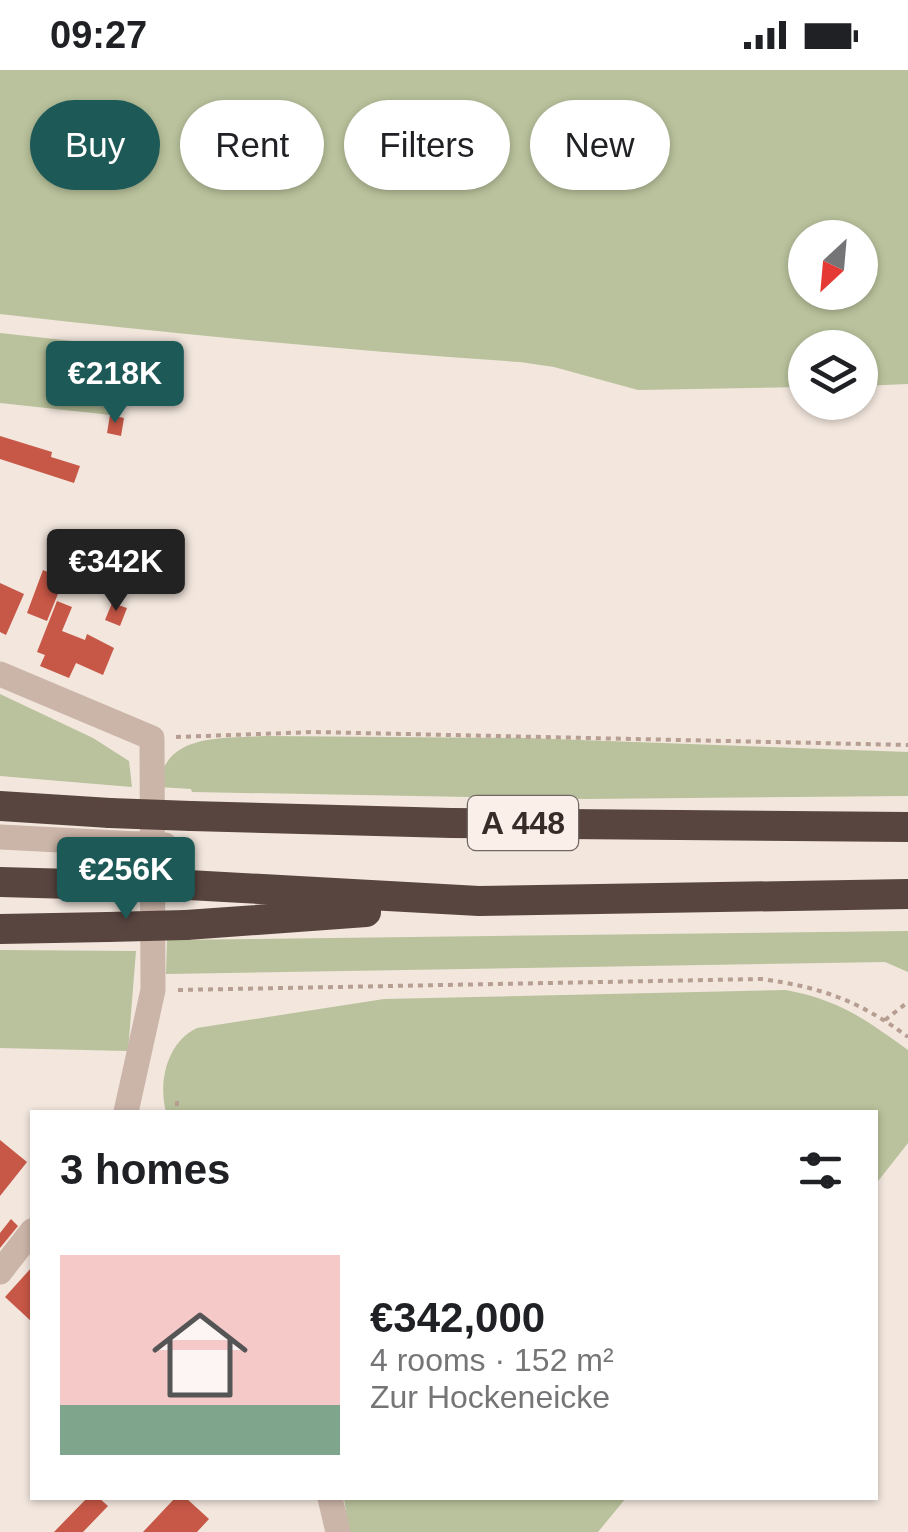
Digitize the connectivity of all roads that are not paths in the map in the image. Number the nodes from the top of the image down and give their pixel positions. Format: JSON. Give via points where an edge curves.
{"nodes":[{"id":1,"x":0,"y":674,"type":"edge"},
{"id":2,"x":0,"y":806,"type":"edge"},
{"id":3,"x":908,"y":827,"type":"edge"},
{"id":4,"x":0,"y":836,"type":"edge"},
{"id":5,"x":165,"y":845,"type":"dead end"},
{"id":6,"x":0,"y":882,"type":"edge"},
{"id":7,"x":908,"y":894,"type":"edge"},
{"id":8,"x":478,"y":901,"type":"junction"},
{"id":9,"x":0,"y":929,"type":"edge"},
{"id":10,"x":129,"y":1110,"type":"edge"},
{"id":11,"x":30,"y":1234,"type":"edge"},
{"id":12,"x":0,"y":1272,"type":"edge"},
{"id":13,"x":330,"y":1500,"type":"edge"},
{"id":14,"x":338,"y":1532,"type":"edge"}],
"edges":[{"from":1,"to":10,"type":"street","via":[[152,738],[154,990]]},
{"from":2,"to":3,"type":"highway","number":"A 448","bridge":true,"via":[[451,823]]},
{"from":4,"to":5,"type":"street","bridge":true},
{"from":6,"to":8,"type":"highway","number":"A 448","bridge":true},
{"from":7,"to":8,"type":"highway","number":"A 448"},
{"from":8,"to":9,"type":"highway","number":"A 448","bridge":true,"via":[[186,924]]},
{"from":11,"to":12,"type":"street"},
{"from":13,"to":14,"type":"street"}]}
